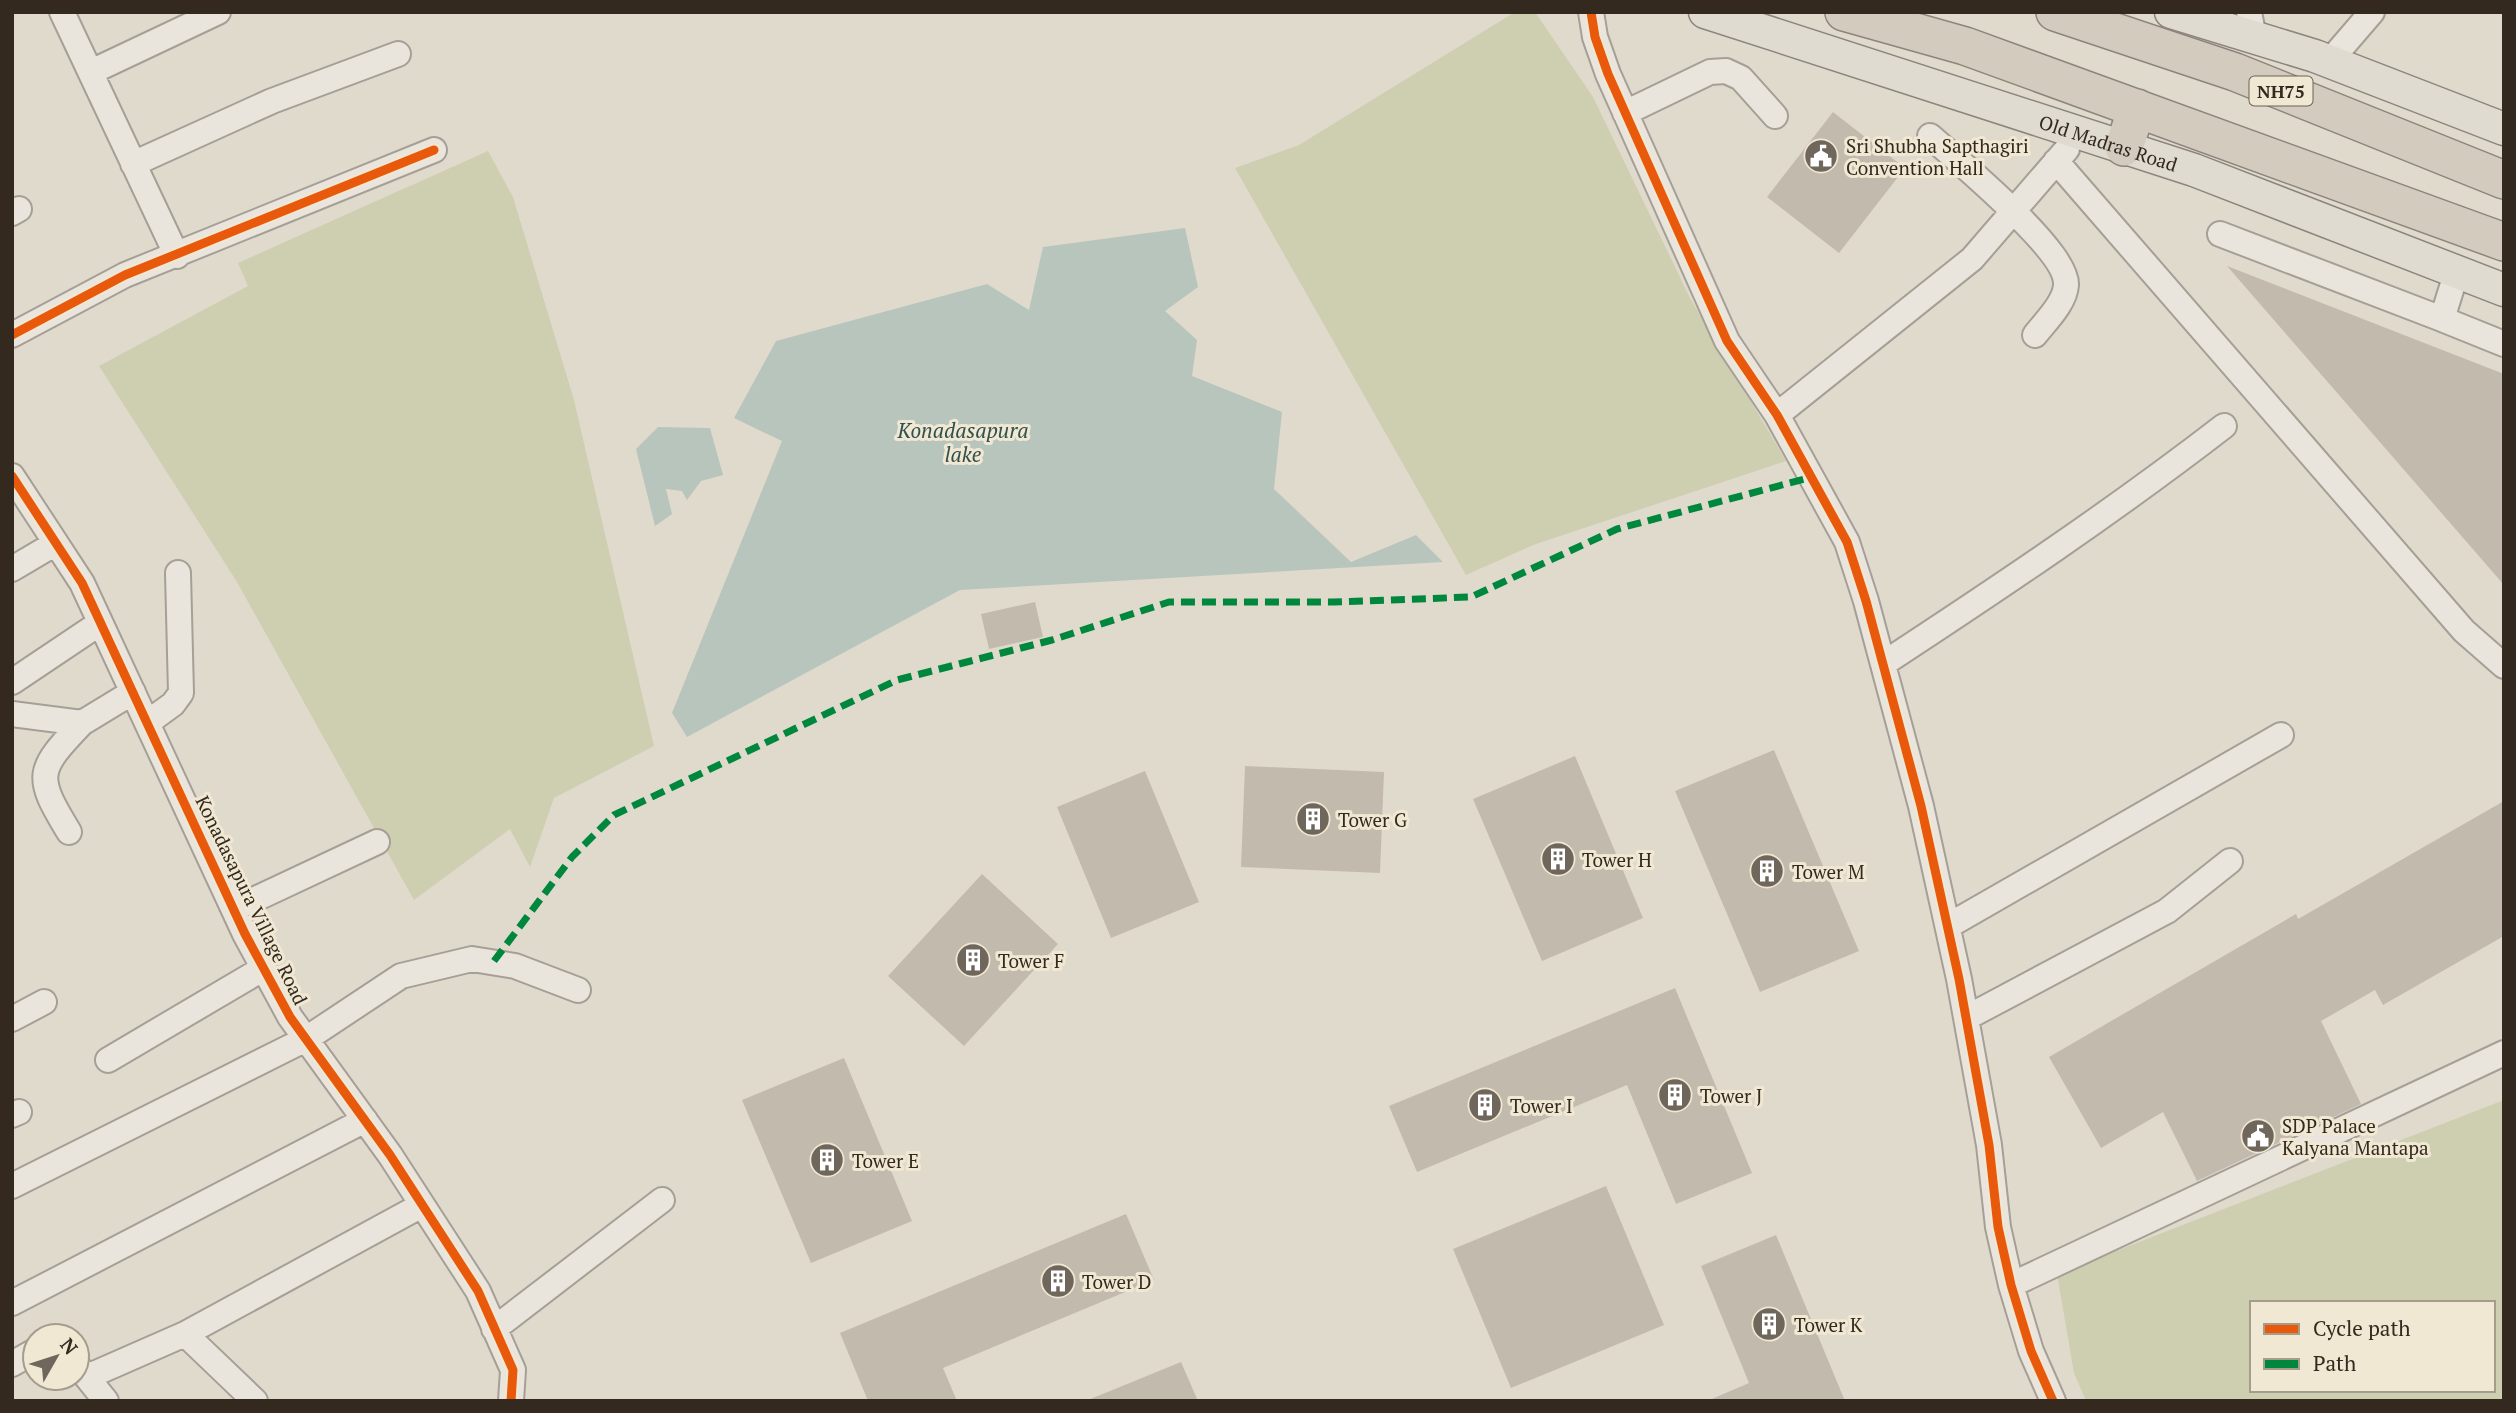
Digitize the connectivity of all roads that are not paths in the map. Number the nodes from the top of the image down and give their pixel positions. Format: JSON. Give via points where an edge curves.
{"nodes":[{"id":1,"x":62,"y":12,"type":"edge"},
{"id":2,"x":218,"y":12,"type":"edge"},
{"id":3,"x":1591,"y":12,"type":"edge"},
{"id":4,"x":1705,"y":12,"type":"edge"},
{"id":5,"x":1844,"y":12,"type":"edge"},
{"id":6,"x":2055,"y":12,"type":"edge"},
{"id":7,"x":2171,"y":12,"type":"edge"},
{"id":8,"x":2372,"y":12,"type":"edge"},
{"id":9,"x":2251,"y":25,"type":"edge"},
{"id":10,"x":398,"y":54,"type":"dead end"},
{"id":11,"x":2329,"y":62,"type":"junction"},
{"id":12,"x":91,"y":72,"type":"junction"},
{"id":13,"x":2137,"y":108,"type":"junction"},
{"id":14,"x":1625,"y":113,"type":"junction"},
{"id":15,"x":1775,"y":116,"type":"dead end"},
{"id":16,"x":2504,"y":129,"type":"edge"},
{"id":17,"x":2081,"y":132,"type":"junction"},
{"id":18,"x":1930,"y":136,"type":"dead end"},
{"id":19,"x":2124,"y":147,"type":"junction"},
{"id":20,"x":434,"y":150,"type":"dead end"},
{"id":21,"x":2056,"y":161,"type":"junction"},
{"id":22,"x":132,"y":164,"type":"junction"},
{"id":23,"x":2504,"y":180,"type":"edge"},
{"id":24,"x":2014,"y":210,"type":"junction"},
{"id":25,"x":2220,"y":234,"type":"dead end"},
{"id":26,"x":2504,"y":242,"type":"edge"},
{"id":27,"x":177,"y":256,"type":"junction"},
{"id":28,"x":2457,"y":271,"type":"junction"},
{"id":29,"x":2504,"y":290,"type":"edge"},
{"id":30,"x":2442,"y":319,"type":"junction"},
{"id":31,"x":12,"y":335,"type":"edge"},
{"id":32,"x":2035,"y":335,"type":"dead end"},
{"id":33,"x":2504,"y":344,"type":"edge"},
{"id":34,"x":1777,"y":415,"type":"junction"},
{"id":35,"x":2224,"y":426,"type":"dead end"},
{"id":36,"x":12,"y":476,"type":"edge"},
{"id":37,"x":56,"y":543,"type":"junction"},
{"id":38,"x":12,"y":569,"type":"edge"},
{"id":39,"x":178,"y":573,"type":"dead end"},
{"id":40,"x":100,"y":623,"type":"junction"},
{"id":41,"x":1883,"y":664,"type":"junction"},
{"id":42,"x":2504,"y":666,"type":"edge"},
{"id":43,"x":12,"y":682,"type":"edge"},
{"id":44,"x":133,"y":692,"type":"junction"},
{"id":45,"x":12,"y":715,"type":"edge"},
{"id":46,"x":82,"y":723,"type":"junction"},
{"id":47,"x":147,"y":723,"type":"junction"},
{"id":48,"x":2281,"y":735,"type":"dead end"},
{"id":49,"x":69,"y":832,"type":"dead end"},
{"id":50,"x":377,"y":842,"type":"dead end"},
{"id":51,"x":2230,"y":861,"type":"dead end"},
{"id":52,"x":234,"y":909,"type":"junction"},
{"id":53,"x":1948,"y":926,"type":"junction"},
{"id":54,"x":264,"y":968,"type":"junction"},
{"id":55,"x":578,"y":990,"type":"dead end"},
{"id":56,"x":44,"y":1002,"type":"dead end"},
{"id":57,"x":1966,"y":1018,"type":"junction"},
{"id":58,"x":12,"y":1019,"type":"edge"},
{"id":59,"x":306,"y":1038,"type":"junction"},
{"id":60,"x":2504,"y":1053,"type":"edge"},
{"id":61,"x":108,"y":1060,"type":"dead end"},
{"id":62,"x":365,"y":1120,"type":"junction"},
{"id":63,"x":12,"y":1186,"type":"edge"},
{"id":64,"x":662,"y":1200,"type":"dead end"},
{"id":65,"x":422,"y":1205,"type":"junction"},
{"id":66,"x":2011,"y":1285,"type":"junction"},
{"id":67,"x":12,"y":1303,"type":"edge"},
{"id":68,"x":494,"y":1329,"type":"junction"},
{"id":69,"x":185,"y":1334,"type":"junction"},
{"id":70,"x":91,"y":1368,"type":"edge"},
{"id":71,"x":91,"y":1382,"type":"edge"},
{"id":72,"x":106,"y":1401,"type":"edge"},
{"id":73,"x":255,"y":1401,"type":"edge"},
{"id":74,"x":511,"y":1401,"type":"edge"},
{"id":75,"x":2053,"y":1401,"type":"edge"}],
"edges":[{"from":1,"to":12,"type":"street"},
{"from":2,"to":12,"type":"street"},
{"from":3,"to":14,"type":"street","via":[[1595,37]]},
{"from":4,"to":17,"type":"main road","name":"Old Madras Road"},
{"from":5,"to":13,"type":"highway","name":"Old Madras Road","via":[[1965,46]]},
{"from":6,"to":23,"type":"highway","number":"NH75","via":[[2235,72]]},
{"from":7,"to":9,"type":"main road"},
{"from":8,"to":11,"type":"street"},
{"from":9,"to":11,"type":"main road"},
{"from":10,"to":22,"type":"street","via":[[272,101]]},
{"from":11,"to":16,"type":"main road"},
{"from":12,"to":22,"type":"street"},
{"from":13,"to":19,"type":"highway"},
{"from":13,"to":26,"type":"highway","name":"Old Madras Road"},
{"from":14,"to":15,"type":"street","via":[[1710,72],[1726,71],[1741,78]]},
{"from":14,"to":34,"type":"street","via":[[1727,341]]},
{"from":17,"to":19,"type":"main road","name":"Old Madras Road"},
{"from":17,"to":21,"type":"street"},
{"from":18,"to":24,"type":"street"},
{"from":19,"to":28,"type":"main road","name":"Old Madras Road"},
{"from":20,"to":27,"type":"street"},
{"from":21,"to":24,"type":"street"},
{"from":21,"to":42,"type":"street","via":[[2463,631]]},
{"from":22,"to":27,"type":"street"},
{"from":24,"to":32,"type":"street","via":[[2064,271],[2062,300]]},
{"from":24,"to":34,"type":"street","via":[[1972,259]]},
{"from":25,"to":30,"type":"street"},
{"from":27,"to":31,"type":"street","via":[[125,275]]},
{"from":28,"to":29,"type":"main road","name":"Old Madras Road"},
{"from":28,"to":30,"type":"street"},
{"from":30,"to":33,"type":"street"},
{"from":34,"to":41,"type":"street","via":[[1847,542]]},
{"from":35,"to":41,"type":"street","via":[[2144,488]]},
{"from":36,"to":37,"type":"street","name":"Konadasapura Village Road"},
{"from":37,"to":38,"type":"street"},
{"from":37,"to":40,"type":"street","name":"Konadasapura Village Road","via":[[82,583]]},
{"from":39,"to":47,"type":"street","via":[[181,693]]},
{"from":40,"to":43,"type":"street"},
{"from":40,"to":44,"type":"street","name":"Konadasapura Village Road"},
{"from":41,"to":53,"type":"street"},
{"from":44,"to":46,"type":"street"},
{"from":44,"to":47,"type":"street","name":"Konadasapura Village Road"},
{"from":45,"to":46,"type":"street"},
{"from":46,"to":49,"type":"street","via":[[54,752],[43,776],[48,797]]},
{"from":47,"to":52,"type":"street","name":"Konadasapura Village Road"},
{"from":48,"to":53,"type":"street"},
{"from":50,"to":52,"type":"street"},
{"from":51,"to":57,"type":"street","via":[[2167,911]]},
{"from":52,"to":54,"type":"street","name":"Konadasapura Village Road"},
{"from":53,"to":57,"type":"street"},
{"from":54,"to":59,"type":"street","name":"Konadasapura Village Road"},
{"from":54,"to":61,"type":"street"},
{"from":55,"to":59,"type":"street","via":[[494,961],[451,962],[401,976]]},
{"from":56,"to":58,"type":"street"},
{"from":57,"to":66,"type":"street"},
{"from":59,"to":62,"type":"street","name":"Konadasapura Village Road"},
{"from":59,"to":63,"type":"street"},
{"from":60,"to":66,"type":"street"},
{"from":62,"to":65,"type":"street","name":"Konadasapura Village Road"},
{"from":62,"to":67,"type":"street"},
{"from":64,"to":68,"type":"street"},
{"from":65,"to":68,"type":"street","name":"Konadasapura Village Road","via":[[478,1291]]},
{"from":65,"to":69,"type":"street"},
{"from":66,"to":75,"type":"street","via":[[2031,1351]]},
{"from":68,"to":74,"type":"street","name":"Konadasapura Village Road","via":[[513,1370]]},
{"from":69,"to":70,"type":"street"},
{"from":69,"to":73,"type":"street"},
{"from":71,"to":72,"type":"street"}]}
